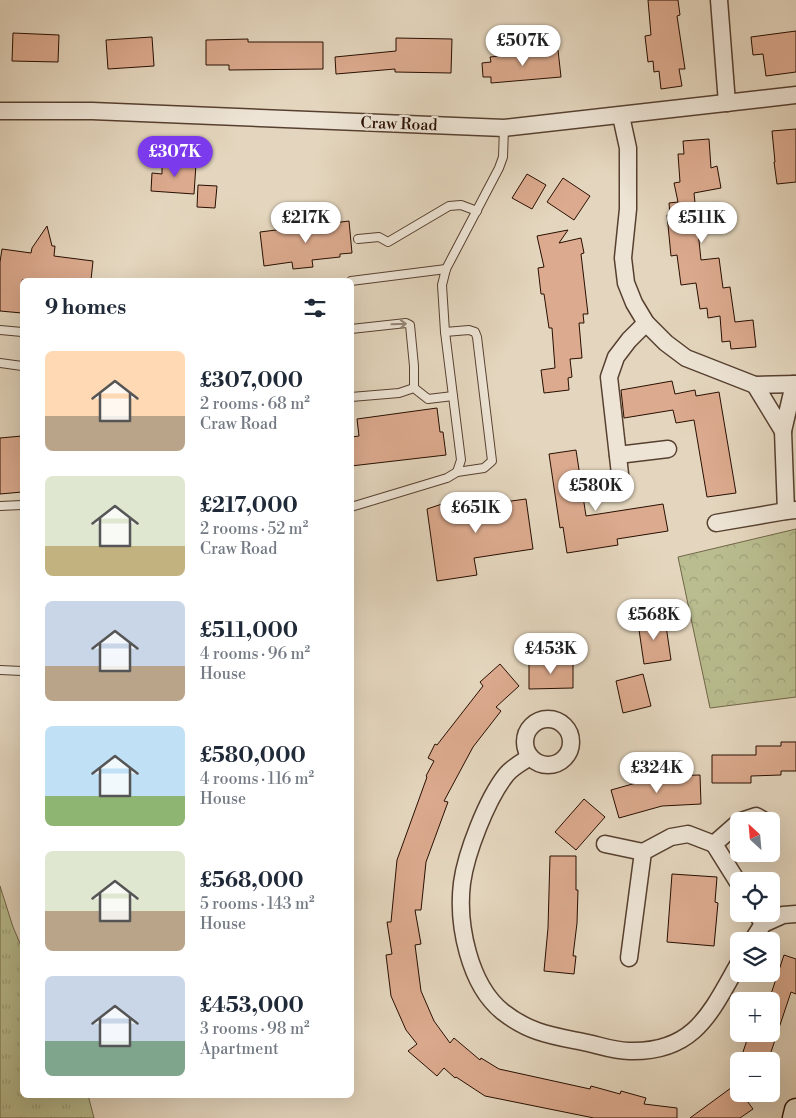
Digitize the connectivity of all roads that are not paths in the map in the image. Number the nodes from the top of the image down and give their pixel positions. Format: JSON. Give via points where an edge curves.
{"nodes":[{"id":1,"x":719,"y":0,"type":"edge"},
{"id":2,"x":796,"y":95,"type":"edge"},
{"id":3,"x":727,"y":103,"type":"junction"},
{"id":4,"x":0,"y":111,"type":"edge"},
{"id":5,"x":621,"y":116,"type":"junction"},
{"id":6,"x":504,"y":128,"type":"junction"},
{"id":7,"x":477,"y":211,"type":"junction"},
{"id":8,"x":358,"y":239,"type":"dead end"},
{"id":9,"x":446,"y":269,"type":"junction"},
{"id":10,"x":354,"y":281,"type":"edge"},
{"id":11,"x":646,"y":323,"type":"junction"},
{"id":12,"x":354,"y":329,"type":"edge"},
{"id":13,"x":0,"y":330,"type":"edge"},
{"id":14,"x":20,"y":332,"type":"edge"},
{"id":15,"x":445,"y":332,"type":"junction"},
{"id":16,"x":0,"y":363,"type":"edge"},
{"id":17,"x":20,"y":366,"type":"edge"},
{"id":18,"x":795,"y":384,"type":"edge"},
{"id":19,"x":755,"y":385,"type":"junction"},
{"id":20,"x":414,"y":388,"type":"junction"},
{"id":21,"x":453,"y":396,"type":"junction"},
{"id":22,"x":354,"y":397,"type":"edge"},
{"id":23,"x":783,"y":430,"type":"junction"},
{"id":24,"x":668,"y":449,"type":"dead end"},
{"id":25,"x":618,"y":455,"type":"junction"},
{"id":26,"x":457,"y":472,"type":"junction"},
{"id":27,"x":621,"y":483,"type":"dead end"},
{"id":28,"x":20,"y":505,"type":"edge"},
{"id":29,"x":0,"y":506,"type":"edge"},
{"id":30,"x":354,"y":506,"type":"edge"},
{"id":31,"x":791,"y":510,"type":"edge"},
{"id":32,"x":716,"y":523,"type":"dead end"},
{"id":33,"x":0,"y":670,"type":"edge"},
{"id":34,"x":20,"y":671,"type":"edge"},
{"id":35,"x":530,"y":757,"type":"dead end"},
{"id":36,"x":730,"y":830,"type":"edge"},
{"id":37,"x":605,"y":844,"type":"dead end"},
{"id":38,"x":714,"y":844,"type":"junction"},
{"id":39,"x":644,"y":852,"type":"junction"},
{"id":40,"x":732,"y":872,"type":"edge"},
{"id":41,"x":796,"y":914,"type":"edge"},
{"id":42,"x":780,"y":915,"type":"edge"},
{"id":43,"x":629,"y":958,"type":"dead end"},
{"id":44,"x":730,"y":978,"type":"edge"},
{"id":45,"x":796,"y":1110,"type":"edge"},
{"id":46,"x":794,"y":1118,"type":"edge"}],
"edges":[{"from":1,"to":3,"type":"street"},
{"from":2,"to":3,"type":"street","name":"Craw Road"},
{"from":3,"to":5,"type":"street","name":"Craw Road"},
{"from":4,"to":6,"type":"street","name":"Craw Road","via":[[92,111]]},
{"from":5,"to":6,"type":"street","name":"Craw Road"},
{"from":5,"to":11,"type":"street","via":[[628,148],[628,209],[623,258],[626,283]]},
{"from":6,"to":7,"type":"lane","via":[[503,156]]},
{"from":7,"to":8,"type":"lane","via":[[461,205],[450,206],[388,242],[379,237]]},
{"from":7,"to":9,"type":"lane"},
{"from":9,"to":10,"type":"lane"},
{"from":9,"to":15,"type":"lane","via":[[442,285]]},
{"from":11,"to":19,"type":"street","via":[[686,358]]},
{"from":11,"to":25,"type":"street","via":[[616,356],[609,377]]},
{"from":12,"to":20,"type":"lane","one_way":true,"via":[[406,322],[410,325]]},
{"from":13,"to":14,"type":"lane"},
{"from":15,"to":21,"type":"lane"},
{"from":15,"to":26,"type":"lane","via":[[469,330],[477,337],[492,461],[484,468]]},
{"from":16,"to":17,"type":"lane"},
{"from":18,"to":19,"type":"street"},
{"from":18,"to":23,"type":"street"},
{"from":19,"to":23,"type":"street"},
{"from":20,"to":21,"type":"lane","via":[[428,399]]},
{"from":20,"to":22,"type":"lane"},
{"from":21,"to":26,"type":"lane","via":[[461,460]]},
{"from":23,"to":31,"type":"street"},
{"from":24,"to":25,"type":"street"},
{"from":25,"to":27,"type":"street"},
{"from":26,"to":30,"type":"lane"},
{"from":28,"to":29,"type":"lane"},
{"from":31,"to":32,"type":"street"},
{"from":33,"to":34,"type":"lane"},
{"from":35,"to":44,"type":"street","via":[[506,774],[489,802],[469,853],[462,884],[465,944],[474,972],[502,1011],[539,1033],[627,1051],[660,1048],[677,1042],[701,1026]]},
{"from":36,"to":38,"type":"street"},
{"from":37,"to":39,"type":"street"},
{"from":38,"to":39,"type":"street","via":[[688,834],[671,837]]},
{"from":38,"to":40,"type":"street"},
{"from":39,"to":43,"type":"street"},
{"from":41,"to":42,"type":"street"},
{"from":45,"to":46,"type":"street"}]}
